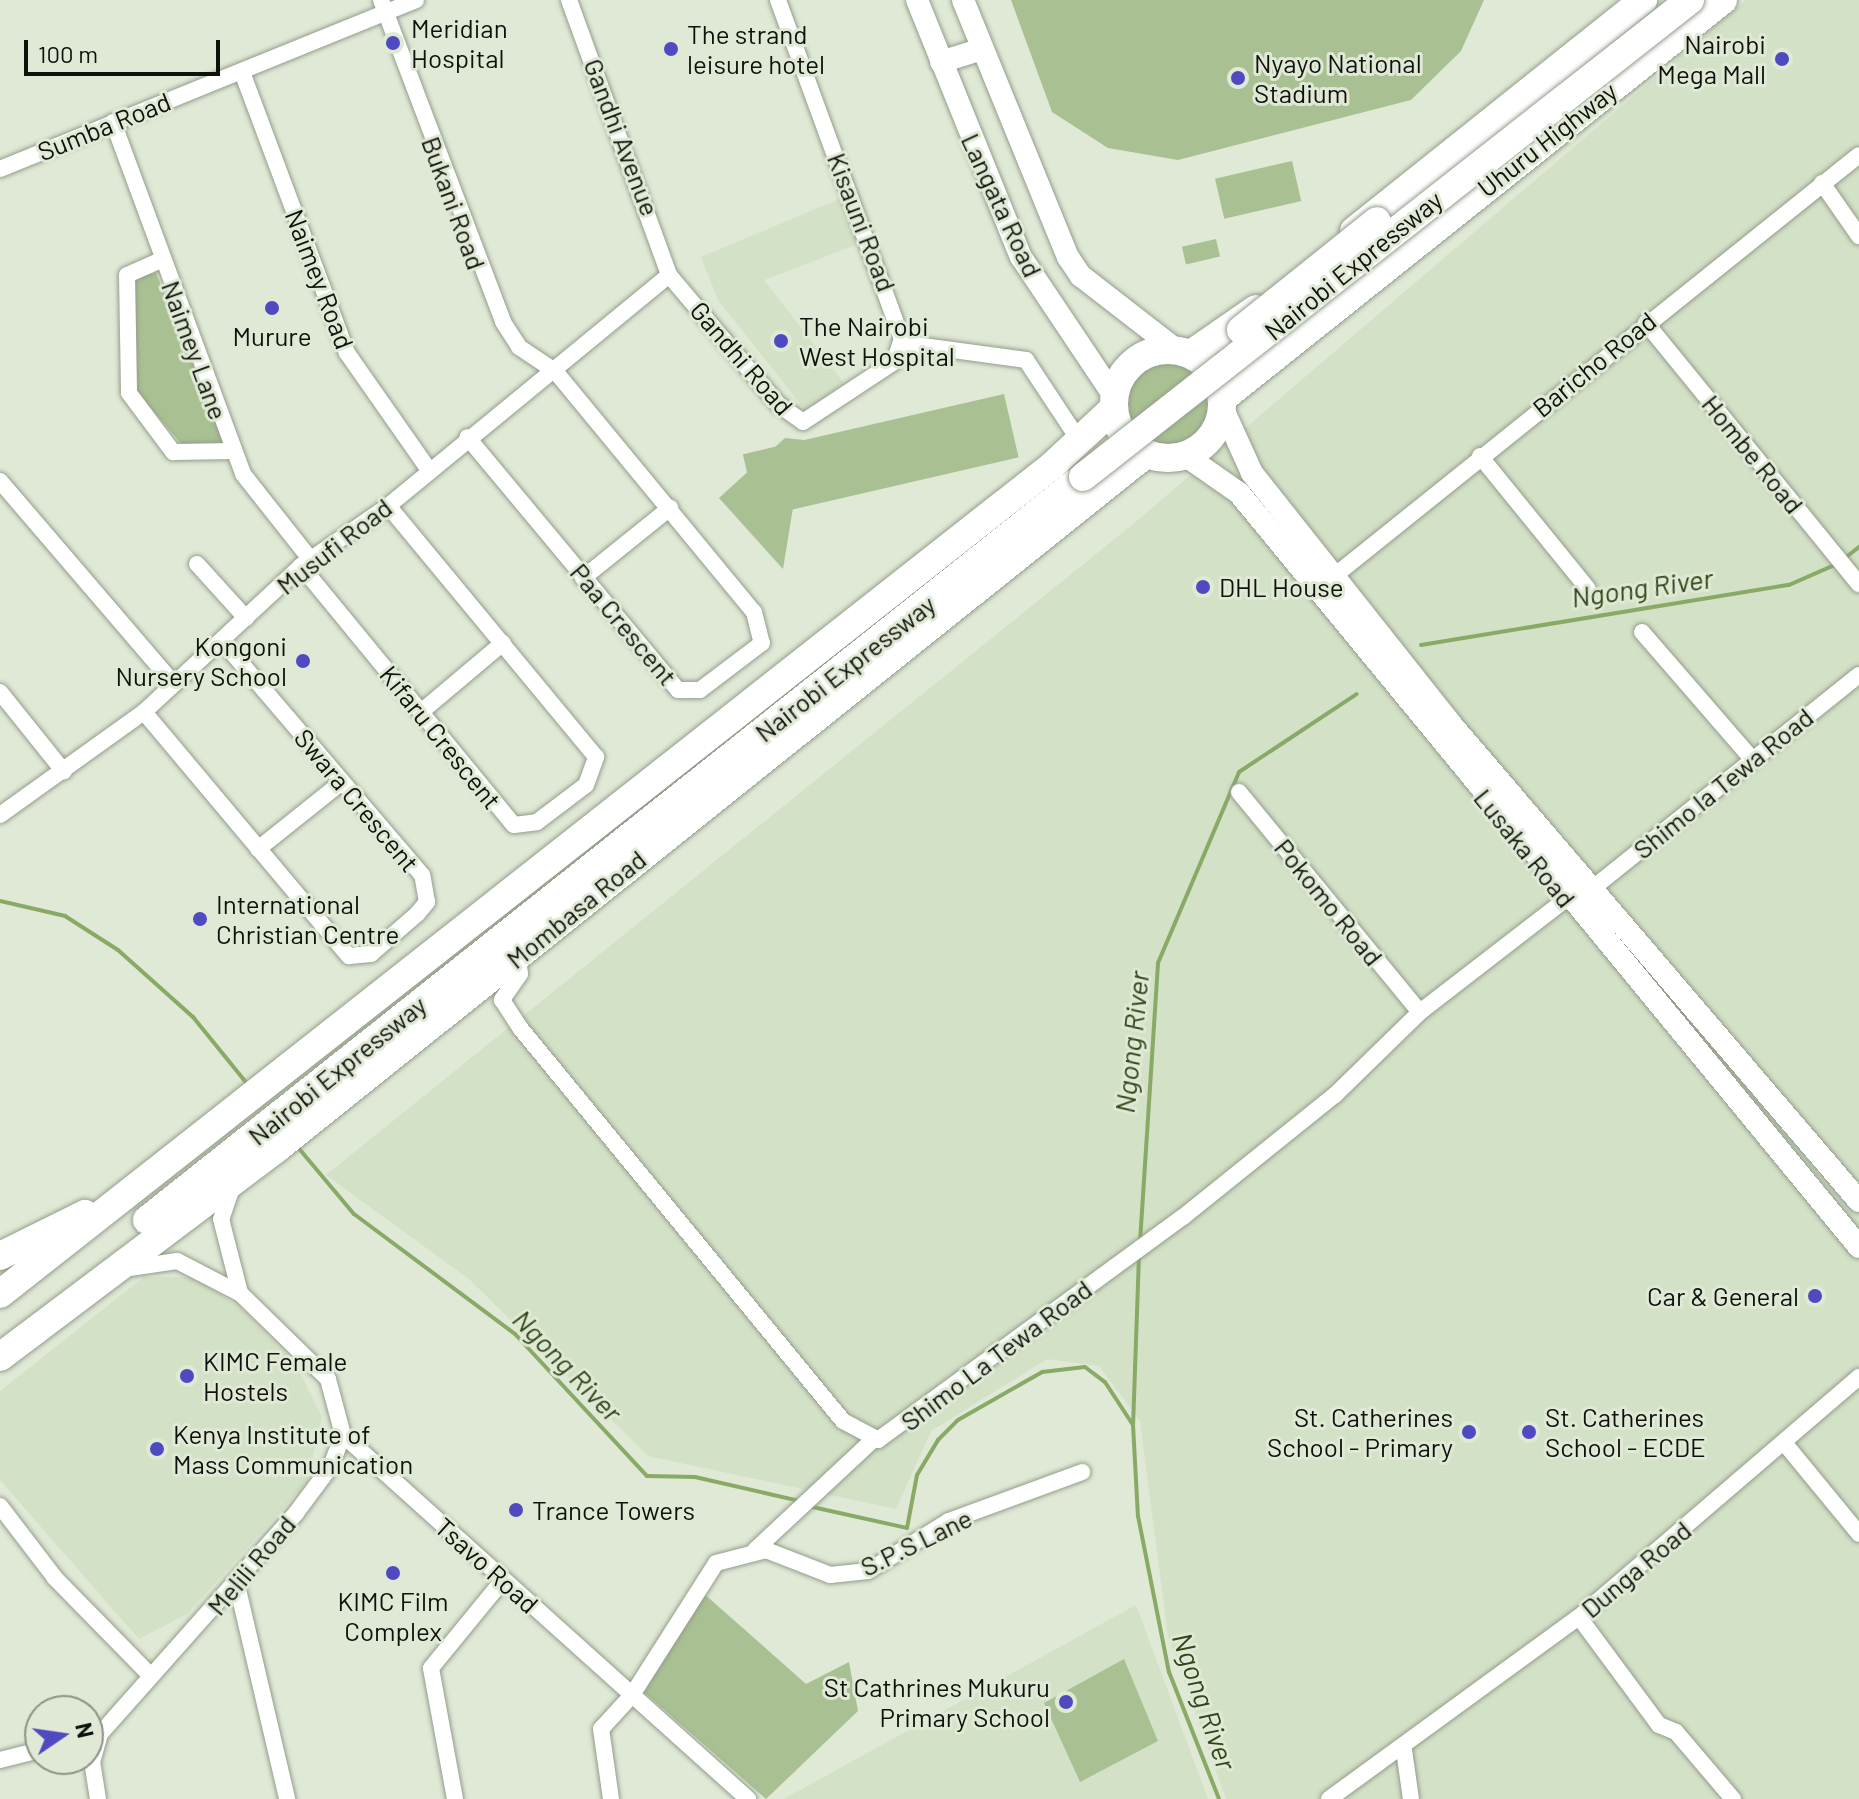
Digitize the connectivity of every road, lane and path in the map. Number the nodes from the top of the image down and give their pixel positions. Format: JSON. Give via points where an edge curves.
{"nodes":[{"id":1,"x":416,"y":0,"type":"edge"},
{"id":2,"x":569,"y":0,"type":"edge"},
{"id":3,"x":778,"y":0,"type":"edge"},
{"id":4,"x":917,"y":0,"type":"edge"},
{"id":5,"x":963,"y":0,"type":"edge"},
{"id":6,"x":1643,"y":0,"type":"edge"},
{"id":7,"x":1660,"y":0,"type":"edge"},
{"id":8,"x":1690,"y":0,"type":"edge"},
{"id":9,"x":1723,"y":0,"type":"edge"},
{"id":10,"x":384,"y":6,"type":"edge"},
{"id":11,"x":982,"y":49,"type":"junction"},
{"id":12,"x":941,"y":62,"type":"junction"},
{"id":13,"x":242,"y":72,"type":"junction"},
{"id":14,"x":113,"y":122,"type":"junction"},
{"id":15,"x":1859,"y":155,"type":"edge"},
{"id":16,"x":0,"y":169,"type":"edge"},
{"id":17,"x":1822,"y":183,"type":"junction"},
{"id":18,"x":1859,"y":236,"type":"edge"},
{"id":19,"x":161,"y":260,"type":"junction"},
{"id":20,"x":669,"y":275,"type":"junction"},
{"id":21,"x":1646,"y":323,"type":"junction"},
{"id":22,"x":901,"y":343,"type":"junction"},
{"id":23,"x":1183,"y":352,"type":"junction"},
{"id":24,"x":555,"y":371,"type":"junction"},
{"id":25,"x":1114,"y":402,"type":"junction"},
{"id":26,"x":1223,"y":403,"type":"junction"},
{"id":27,"x":467,"y":437,"type":"junction"},
{"id":28,"x":1079,"y":440,"type":"junction"},
{"id":29,"x":233,"y":451,"type":"junction"},
{"id":30,"x":1146,"y":454,"type":"junction"},
{"id":31,"x":1186,"y":456,"type":"junction"},
{"id":32,"x":1480,"y":456,"type":"junction"},
{"id":33,"x":429,"y":470,"type":"junction"},
{"id":34,"x":0,"y":481,"type":"edge"},
{"id":35,"x":388,"y":506,"type":"junction"},
{"id":36,"x":670,"y":508,"type":"junction"},
{"id":37,"x":306,"y":563,"type":"junction"},
{"id":38,"x":197,"y":564,"type":"dead end"},
{"id":39,"x":1333,"y":577,"type":"junction"},
{"id":40,"x":583,"y":578,"type":"junction"},
{"id":41,"x":1859,"y":584,"type":"edge"},
{"id":42,"x":1588,"y":589,"type":"dead end"},
{"id":43,"x":246,"y":618,"type":"junction"},
{"id":44,"x":1642,"y":632,"type":"dead end"},
{"id":45,"x":222,"y":641,"type":"junction"},
{"id":46,"x":503,"y":643,"type":"junction"},
{"id":47,"x":1859,"y":675,"type":"edge"},
{"id":48,"x":172,"y":682,"type":"junction"},
{"id":49,"x":0,"y":692,"type":"edge"},
{"id":50,"x":144,"y":712,"type":"junction"},
{"id":51,"x":421,"y":712,"type":"junction"},
{"id":52,"x":1751,"y":758,"type":"junction"},
{"id":53,"x":64,"y":772,"type":"junction"},
{"id":54,"x":342,"y":782,"type":"junction"},
{"id":55,"x":1239,"y":792,"type":"dead end"},
{"id":56,"x":0,"y":815,"type":"edge"},
{"id":57,"x":258,"y":849,"type":"junction"},
{"id":58,"x":1588,"y":892,"type":"junction"},
{"id":59,"x":1566,"y":899,"type":"junction"},
{"id":60,"x":518,"y":956,"type":"junction"},
{"id":61,"x":1420,"y":1012,"type":"junction"},
{"id":62,"x":238,"y":1176,"type":"junction"},
{"id":63,"x":1859,"y":1201,"type":"edge"},
{"id":64,"x":109,"y":1210,"type":"junction"},
{"id":65,"x":1859,"y":1247,"type":"edge"},
{"id":66,"x":0,"y":1256,"type":"edge"},
{"id":67,"x":85,"y":1288,"type":"junction"},
{"id":68,"x":0,"y":1294,"type":"edge"},
{"id":69,"x":241,"y":1294,"type":"junction"},
{"id":70,"x":0,"y":1314,"type":"edge"},
{"id":71,"x":0,"y":1336,"type":"edge"},
{"id":72,"x":0,"y":1357,"type":"edge"},
{"id":73,"x":1859,"y":1377,"type":"edge"},
{"id":74,"x":343,"y":1435,"type":"junction"},
{"id":75,"x":873,"y":1440,"type":"junction"},
{"id":76,"x":1786,"y":1445,"type":"junction"},
{"id":77,"x":1082,"y":1472,"type":"dead end"},
{"id":78,"x":0,"y":1506,"type":"edge"},
{"id":79,"x":1859,"y":1534,"type":"edge"},
{"id":80,"x":755,"y":1550,"type":"junction"},
{"id":81,"x":503,"y":1580,"type":"junction"},
{"id":82,"x":237,"y":1585,"type":"junction"},
{"id":83,"x":1579,"y":1617,"type":"junction"},
{"id":84,"x":150,"y":1675,"type":"junction"},
{"id":85,"x":632,"y":1695,"type":"junction"},
{"id":86,"x":104,"y":1724,"type":"edge"},
{"id":87,"x":1404,"y":1750,"type":"junction"},
{"id":88,"x":24,"y":1754,"type":"edge"},
{"id":89,"x":0,"y":1760,"type":"edge"},
{"id":90,"x":94,"y":1775,"type":"edge"},
{"id":91,"x":98,"y":1799,"type":"edge"},
{"id":92,"x":287,"y":1799,"type":"edge"},
{"id":93,"x":455,"y":1799,"type":"edge"},
{"id":94,"x":611,"y":1799,"type":"edge"},
{"id":95,"x":748,"y":1799,"type":"edge"},
{"id":96,"x":1329,"y":1799,"type":"edge"},
{"id":97,"x":1411,"y":1799,"type":"edge"},
{"id":98,"x":1733,"y":1799,"type":"edge"}],
"edges":[{"from":1,"to":10,"type":"street","name":"Sumba Road"},
{"from":2,"to":20,"type":"street","name":"Gandhi Avenue"},
{"from":3,"to":22,"type":"street","name":"Kisauni Road","via":[[898,317]]},
{"from":4,"to":12,"type":"main road","name":"Langata Road"},
{"from":5,"to":11,"type":"main road","name":"Langata Road"},
{"from":6,"to":23,"type":"highway","name":"Uhuru Highway"},
{"from":7,"to":70,"type":"highway","name":"Nairobi Expressway","bridge":true},
{"from":8,"to":71,"type":"highway","name":"Nairobi Expressway","bridge":true},
{"from":9,"to":26,"type":"highway","name":"Uhuru Highway"},
{"from":10,"to":13,"type":"street","name":"Sumba Road"},
{"from":10,"to":24,"type":"street","name":"Bukani Road","via":[[483,284],[519,347]]},
{"from":11,"to":12,"type":"main road"},
{"from":11,"to":23,"type":"main road","name":"Langata Road","via":[[1068,257],[1099,292]]},
{"from":12,"to":25,"type":"main road","name":"Langata Road","via":[[1021,257]]},
{"from":13,"to":14,"type":"street","name":"Sumba Road"},
{"from":13,"to":33,"type":"street","name":"Naimey Road","via":[[347,353]]},
{"from":14,"to":16,"type":"street","name":"Sumba Road"},
{"from":14,"to":19,"type":"street","name":"Naimey Lane"},
{"from":15,"to":17,"type":"street","name":"Baricho Road"},
{"from":17,"to":18,"type":"street"},
{"from":17,"to":21,"type":"street","name":"Baricho Road"},
{"from":19,"to":29,"type":"street","name":"Naimey Lane"},
{"from":19,"to":29,"type":"street","via":[[127,275],[129,393],[173,452]]},
{"from":20,"to":22,"type":"street","name":"Gandhi Road","via":[[797,421],[822,416],[894,362]]},
{"from":20,"to":24,"type":"street","name":"Musufi Road"},
{"from":21,"to":32,"type":"street","name":"Baricho Road"},
{"from":21,"to":41,"type":"street","name":"Hombe Road"},
{"from":22,"to":28,"type":"street","via":[[1026,360]]},
{"from":23,"to":25,"type":"highway","via":[[1136,361]]},
{"from":23,"to":26,"type":"highway","via":[[1214,373]]},
{"from":24,"to":27,"type":"street","name":"Musufi Road"},
{"from":24,"to":36,"type":"street","name":"Paa Crescent"},
{"from":25,"to":28,"type":"highway","name":"Mombasa Road"},
{"from":25,"to":30,"type":"highway","via":[[1123,435]]},
{"from":26,"to":31,"type":"highway","via":[[1211,438]]},
{"from":26,"to":39,"type":"main road","name":"Lusaka Road","via":[[1252,473]]},
{"from":27,"to":33,"type":"street","name":"Musufi Road"},
{"from":27,"to":40,"type":"street","name":"Paa Crescent"},
{"from":28,"to":64,"type":"highway","name":"Mombasa Road"},
{"from":29,"to":37,"type":"street","name":"Naimey Lane","via":[[253,490]]},
{"from":30,"to":31,"type":"highway"},
{"from":30,"to":60,"type":"highway","name":"Mombasa Road"},
{"from":31,"to":59,"type":"main road","name":"Lusaka Road","via":[[1239,493]]},
{"from":32,"to":39,"type":"street","name":"Baricho Road"},
{"from":32,"to":42,"type":"street"},
{"from":33,"to":35,"type":"street","name":"Musufi Road"},
{"from":34,"to":48,"type":"street"},
{"from":35,"to":37,"type":"street","name":"Musufi Road"},
{"from":35,"to":46,"type":"street","name":"Kifaru Crescent"},
{"from":36,"to":40,"type":"street"},
{"from":36,"to":40,"type":"street","name":"Paa Crescent","via":[[762,625],[762,643],[721,677],[700,690],[678,690]]},
{"from":37,"to":43,"type":"street","name":"Musufi Road"},
{"from":37,"to":51,"type":"street","name":"Kifaru Crescent"},
{"from":38,"to":43,"type":"street"},
{"from":39,"to":58,"type":"main road","name":"Lusaka Road"},
{"from":43,"to":45,"type":"street","name":"Musufi Road"},
{"from":44,"to":52,"type":"street"},
{"from":45,"to":48,"type":"street","name":"Musufi Road"},
{"from":45,"to":54,"type":"street","name":"Swara Crescent"},
{"from":46,"to":51,"type":"street"},
{"from":46,"to":51,"type":"street","name":"Kifaru Crescent","via":[[591,748],[597,769],[586,785],[537,822],[514,825]]},
{"from":47,"to":52,"type":"street","name":"Shimo la Tewa Road"},
{"from":48,"to":50,"type":"street","name":"Musufi Road"},
{"from":49,"to":53,"type":"street"},
{"from":50,"to":53,"type":"street","name":"Musufi Road"},
{"from":50,"to":57,"type":"street","name":"Swara Crescent"},
{"from":52,"to":58,"type":"street","name":"Shimo la Tewa Road"},
{"from":53,"to":56,"type":"street","name":"Musufi Road"},
{"from":54,"to":57,"type":"street"},
{"from":54,"to":57,"type":"street","name":"Swara Crescent","via":[[428,888],[417,914],[371,954],[349,956],[337,946]]},
{"from":55,"to":61,"type":"street","name":"Pokomo Road"},
{"from":58,"to":63,"type":"main road","name":"Lusaka Road"},
{"from":59,"to":61,"type":"street","name":"Shimo La Tewa Road"},
{"from":59,"to":65,"type":"main road","name":"Lusaka Road"},
{"from":60,"to":62,"type":"highway","name":"Mombasa Road"},
{"from":60,"to":75,"type":"street","name":"Shimo La Tewa Road","via":[[520,974],[502,1000],[521,1029],[843,1421]]},
{"from":61,"to":75,"type":"street","name":"Shimo La Tewa Road","via":[[1335,1095],[1183,1217]]},
{"from":62,"to":67,"type":"highway","name":"Mombasa Road"},
{"from":62,"to":69,"type":"street","via":[[221,1219]]},
{"from":64,"to":66,"type":"highway"},
{"from":64,"to":68,"type":"highway","name":"Mombasa Road"},
{"from":67,"to":69,"type":"street","via":[[163,1259]]},
{"from":67,"to":72,"type":"highway","name":"Mombasa Road"},
{"from":69,"to":74,"type":"street","via":[[328,1379]]},
{"from":73,"to":76,"type":"street","name":"Dunga Road"},
{"from":74,"to":81,"type":"street","name":"Tsavo Road"},
{"from":74,"to":82,"type":"street","name":"Melili Road","via":[[331,1466]]},
{"from":75,"to":80,"type":"street"},
{"from":76,"to":79,"type":"street"},
{"from":76,"to":83,"type":"street","name":"Dunga Road"},
{"from":77,"to":80,"type":"street","name":"S.P.S Lane","via":[[949,1521],[868,1571],[830,1575]]},
{"from":78,"to":84,"type":"street","via":[[55,1578]]},
{"from":80,"to":85,"type":"street","via":[[732,1554],[701,1575]]},
{"from":81,"to":85,"type":"street","name":"Tsavo Road"},
{"from":81,"to":93,"type":"street","via":[[431,1668]]},
{"from":82,"to":84,"type":"street","name":"Melili Road"},
{"from":82,"to":92,"type":"street"},
{"from":83,"to":87,"type":"street","name":"Dunga Road"},
{"from":83,"to":98,"type":"street","via":[[1659,1725],[1676,1732]]},
{"from":84,"to":86,"type":"street","name":"Melili Road"},
{"from":85,"to":94,"type":"street","via":[[599,1735]]},
{"from":85,"to":95,"type":"street","name":"Tsavo Road"},
{"from":87,"to":96,"type":"street","name":"Dunga Road"},
{"from":87,"to":97,"type":"street"},
{"from":88,"to":89,"type":"street"},
{"from":90,"to":91,"type":"street","name":"Melili Road"}]}
